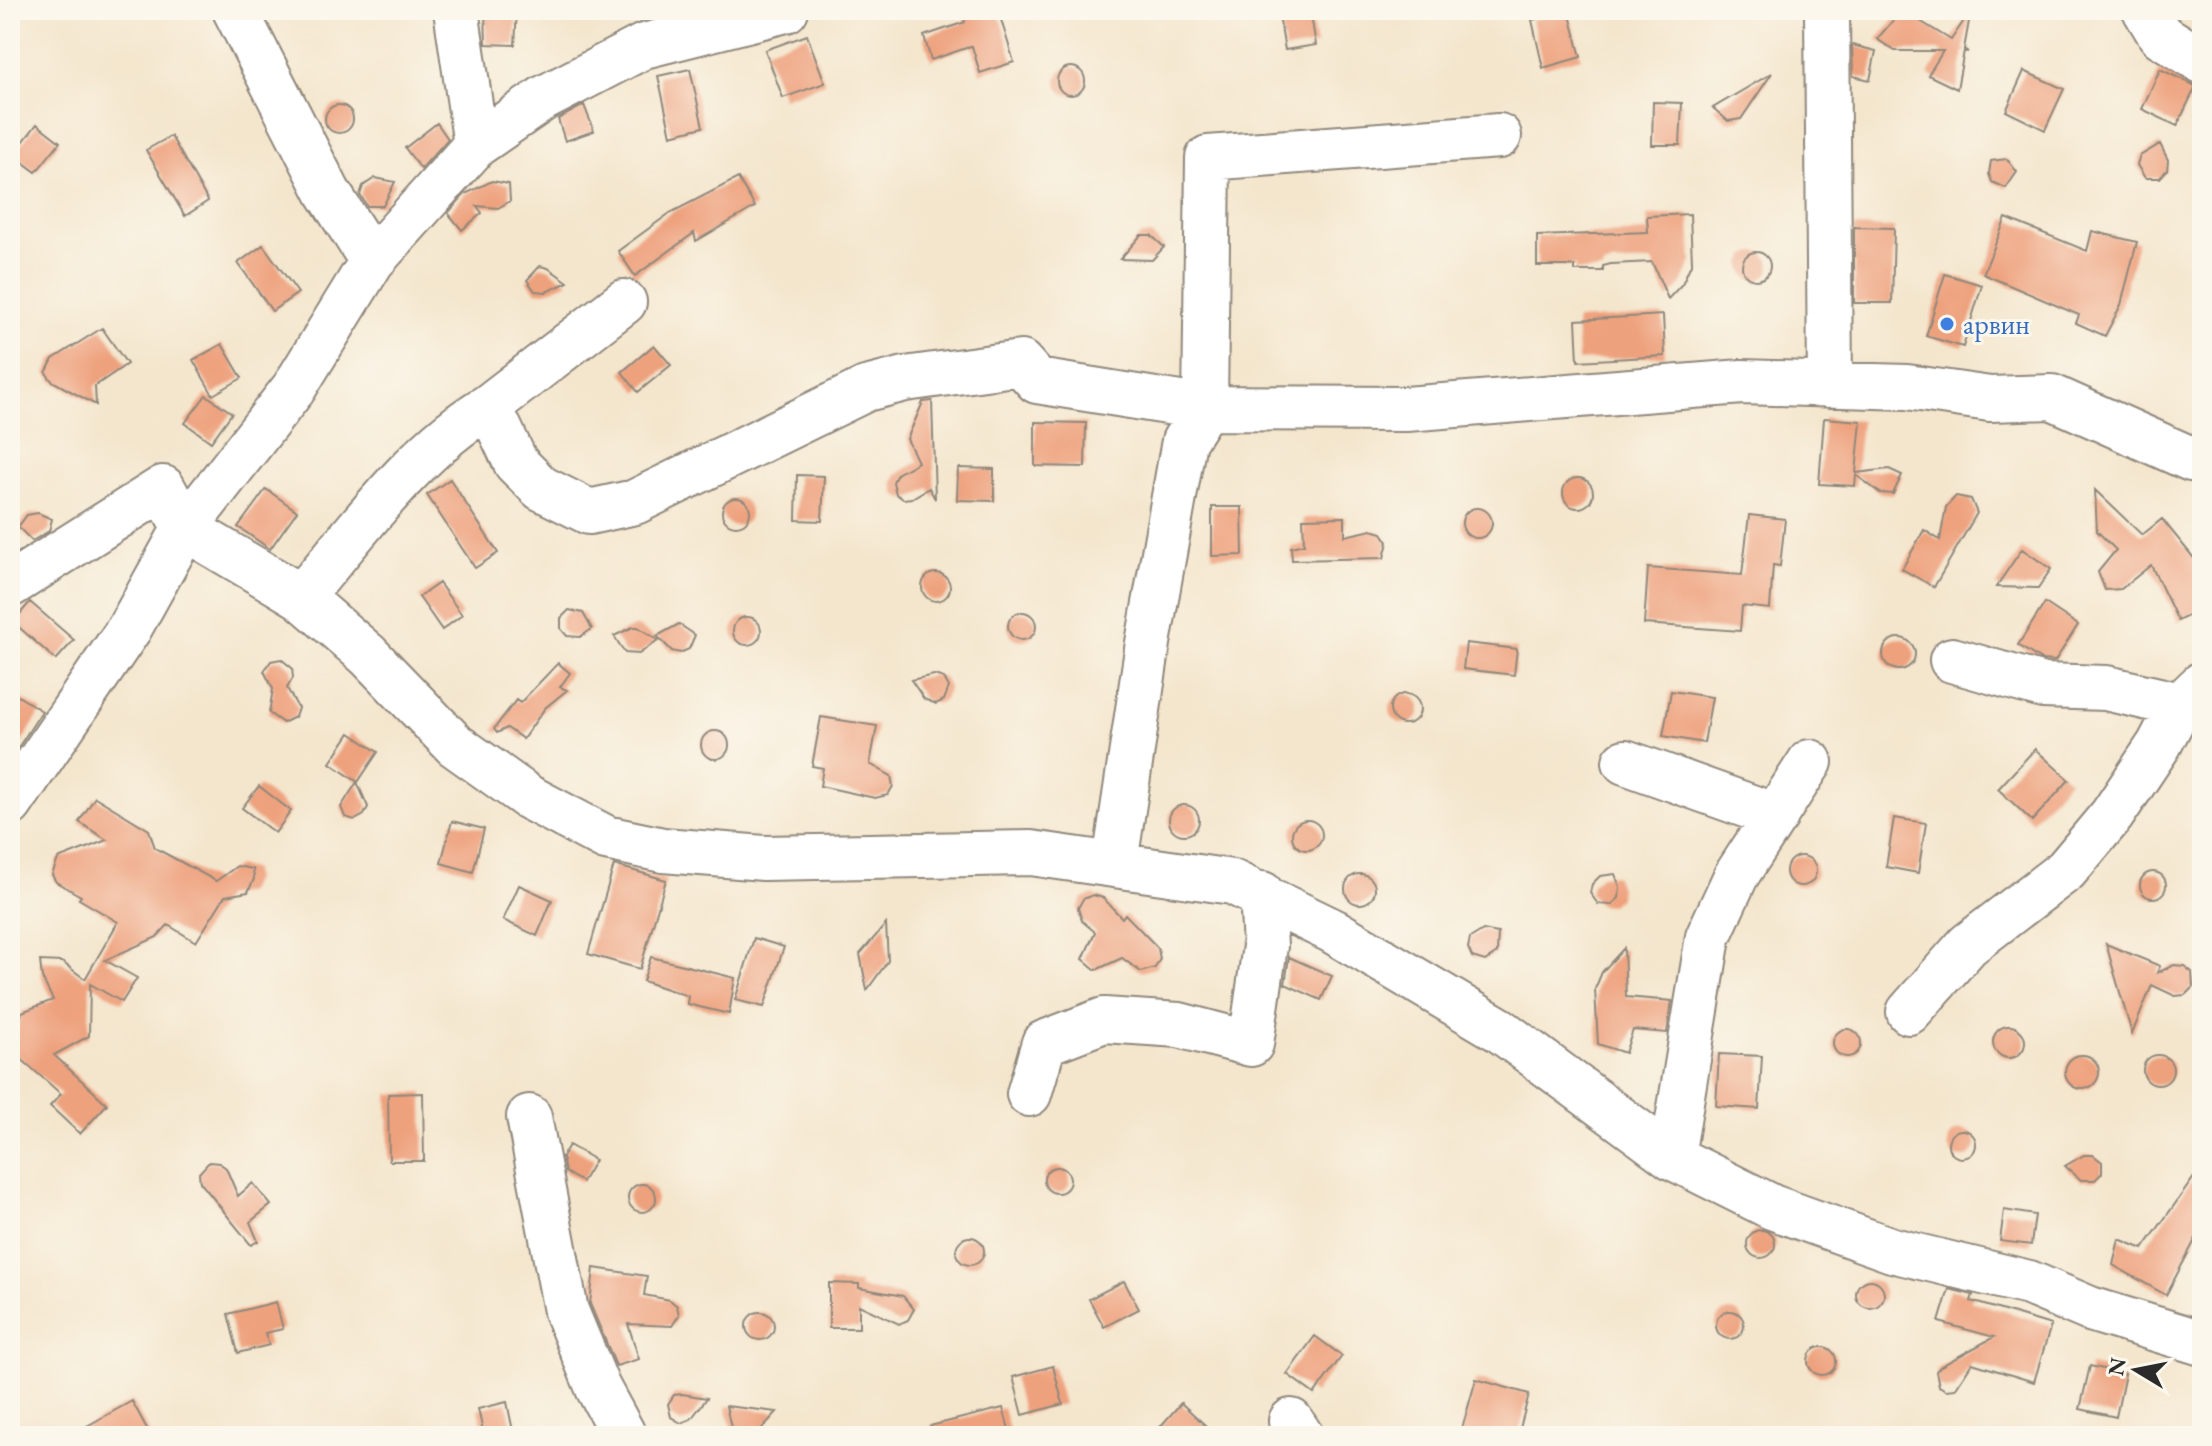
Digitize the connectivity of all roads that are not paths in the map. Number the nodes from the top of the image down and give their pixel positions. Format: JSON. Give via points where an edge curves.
{"nodes":[{"id":1,"x":235,"y":10,"type":"edge"},
{"id":2,"x":456,"y":10,"type":"edge"},
{"id":3,"x":786,"y":10,"type":"edge"},
{"id":4,"x":1827,"y":10,"type":"edge"},
{"id":5,"x":2145,"y":10,"type":"edge"},
{"id":6,"x":728,"y":18,"type":"edge"},
{"id":7,"x":2202,"y":61,"type":"edge"},
{"id":8,"x":1499,"y":136,"type":"dead end"},
{"id":9,"x":476,"y":145,"type":"junction"},
{"id":10,"x":372,"y":261,"type":"junction"},
{"id":11,"x":624,"y":302,"type":"dead end"},
{"id":12,"x":1830,"y":385,"type":"junction"},
{"id":13,"x":489,"y":406,"type":"junction"},
{"id":14,"x":1205,"y":408,"type":"junction"},
{"id":15,"x":2202,"y":460,"type":"edge"},
{"id":16,"x":185,"y":528,"type":"junction"},
{"id":17,"x":12,"y":578,"type":"edge"},
{"id":18,"x":301,"y":597,"type":"junction"},
{"id":19,"x":1952,"y":660,"type":"dead end"},
{"id":20,"x":2191,"y":695,"type":"edge"},
{"id":21,"x":1625,"y":762,"type":"dead end"},
{"id":22,"x":1810,"y":762,"type":"dead end"},
{"id":23,"x":10,"y":804,"type":"edge"},
{"id":24,"x":1776,"y":816,"type":"junction"},
{"id":25,"x":1115,"y":863,"type":"junction"},
{"id":26,"x":1262,"y":894,"type":"junction"},
{"id":27,"x":1909,"y":1012,"type":"dead end"},
{"id":28,"x":1029,"y":1094,"type":"dead end"},
{"id":29,"x":529,"y":1117,"type":"dead end"},
{"id":30,"x":1672,"y":1157,"type":"junction"},
{"id":31,"x":2202,"y":1343,"type":"edge"},
{"id":32,"x":624,"y":1436,"type":"edge"}],
"edges":[{"from":1,"to":10,"type":"street","via":[[328,192]]},
{"from":2,"to":9,"type":"street"},
{"from":3,"to":6,"type":"street"},
{"from":4,"to":12,"type":"street"},
{"from":5,"to":7,"type":"street","via":[[2160,35]]},
{"from":6,"to":9,"type":"street","via":[[644,46],[544,98]]},
{"from":8,"to":14,"type":"street","via":[[1208,158]]},
{"from":9,"to":10,"type":"street"},
{"from":10,"to":16,"type":"street","via":[[294,388]]},
{"from":11,"to":13,"type":"street"},
{"from":12,"to":14,"type":"street","via":[[1742,382],[1406,409]]},
{"from":12,"to":15,"type":"street","via":[[1907,387],[1990,399],[2052,397]]},
{"from":13,"to":14,"type":"street","via":[[516,463],[541,488],[589,512],[635,502],[866,389],[905,379],[1021,363],[1037,381]]},
{"from":13,"to":18,"type":"street","via":[[467,419],[397,485]]},
{"from":14,"to":25,"type":"street","via":[[1184,441]]},
{"from":16,"to":17,"type":"street","via":[[163,488]]},
{"from":16,"to":18,"type":"street"},
{"from":16,"to":23,"type":"street","via":[[129,629]]},
{"from":18,"to":25,"type":"street","via":[[368,655],[455,745],[528,797],[606,838],[663,850],[764,858],[1031,853]]},
{"from":19,"to":20,"type":"street","via":[[2043,686]]},
{"from":20,"to":27,"type":"street","via":[[2112,815],[2066,870],[1968,945]]},
{"from":21,"to":24,"type":"street"},
{"from":22,"to":24,"type":"street"},
{"from":24,"to":30,"type":"street","via":[[1736,876],[1708,937]]},
{"from":25,"to":26,"type":"street","via":[[1232,882]]},
{"from":26,"to":28,"type":"street","via":[[1265,946],[1251,1044],[1179,1025],[1104,1020],[1044,1043]]},
{"from":26,"to":30,"type":"street","via":[[1500,1030]]},
{"from":29,"to":32,"type":"street","via":[[566,1311]]},
{"from":30,"to":31,"type":"street","via":[[1772,1207],[1892,1250],[2029,1283],[2090,1309]]}]}
